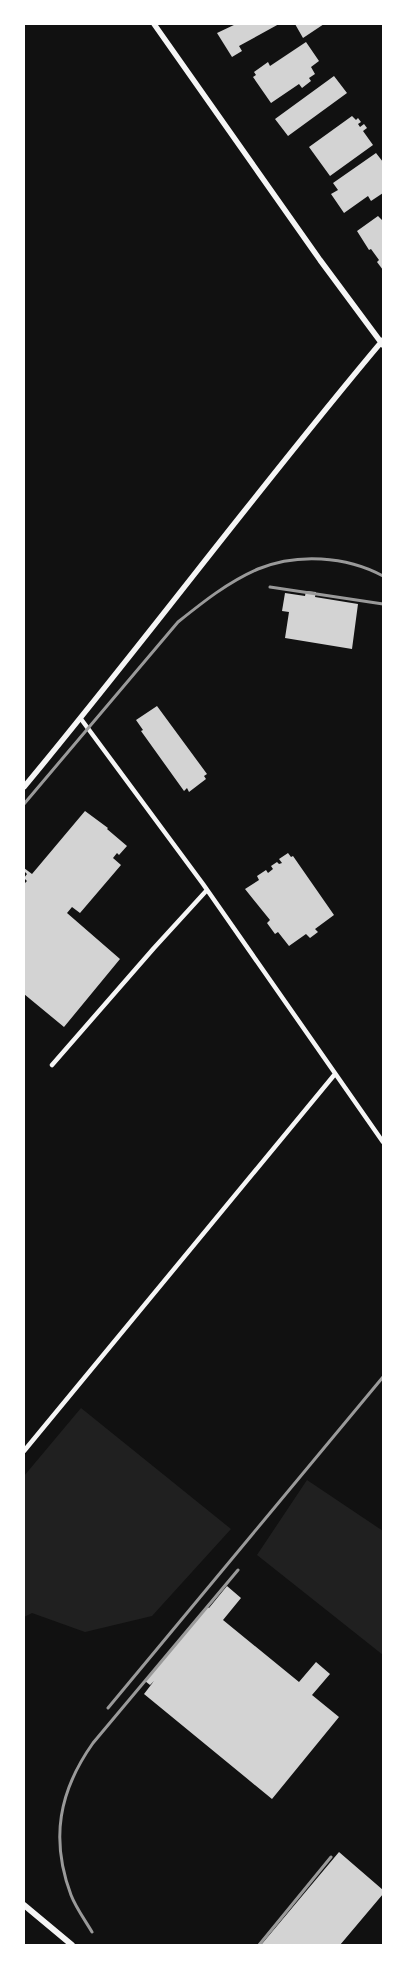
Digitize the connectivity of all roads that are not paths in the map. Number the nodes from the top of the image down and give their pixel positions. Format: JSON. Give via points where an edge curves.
{"nodes":[{"id":1,"x":154,"y":24,"type":"edge"},
{"id":2,"x":383,"y":340,"type":"edge"},
{"id":3,"x":383,"y":346,"type":"edge"},
{"id":4,"x":81,"y":719,"type":"junction"},
{"id":5,"x":24,"y":787,"type":"edge"},
{"id":6,"x":207,"y":890,"type":"junction"},
{"id":7,"x":52,"y":1065,"type":"dead end"},
{"id":8,"x":335,"y":1074,"type":"junction"},
{"id":9,"x":383,"y":1142,"type":"edge"},
{"id":10,"x":24,"y":1451,"type":"edge"},
{"id":11,"x":24,"y":1905,"type":"edge"},
{"id":12,"x":72,"y":1945,"type":"edge"}],
"edges":[{"from":1,"to":3,"type":"street"},
{"from":2,"to":4,"type":"street"},
{"from":4,"to":5,"type":"street"},
{"from":4,"to":6,"type":"street"},
{"from":6,"to":7,"type":"street"},
{"from":6,"to":8,"type":"street"},
{"from":8,"to":9,"type":"street"},
{"from":8,"to":10,"type":"street"},
{"from":11,"to":12,"type":"main road"}]}
